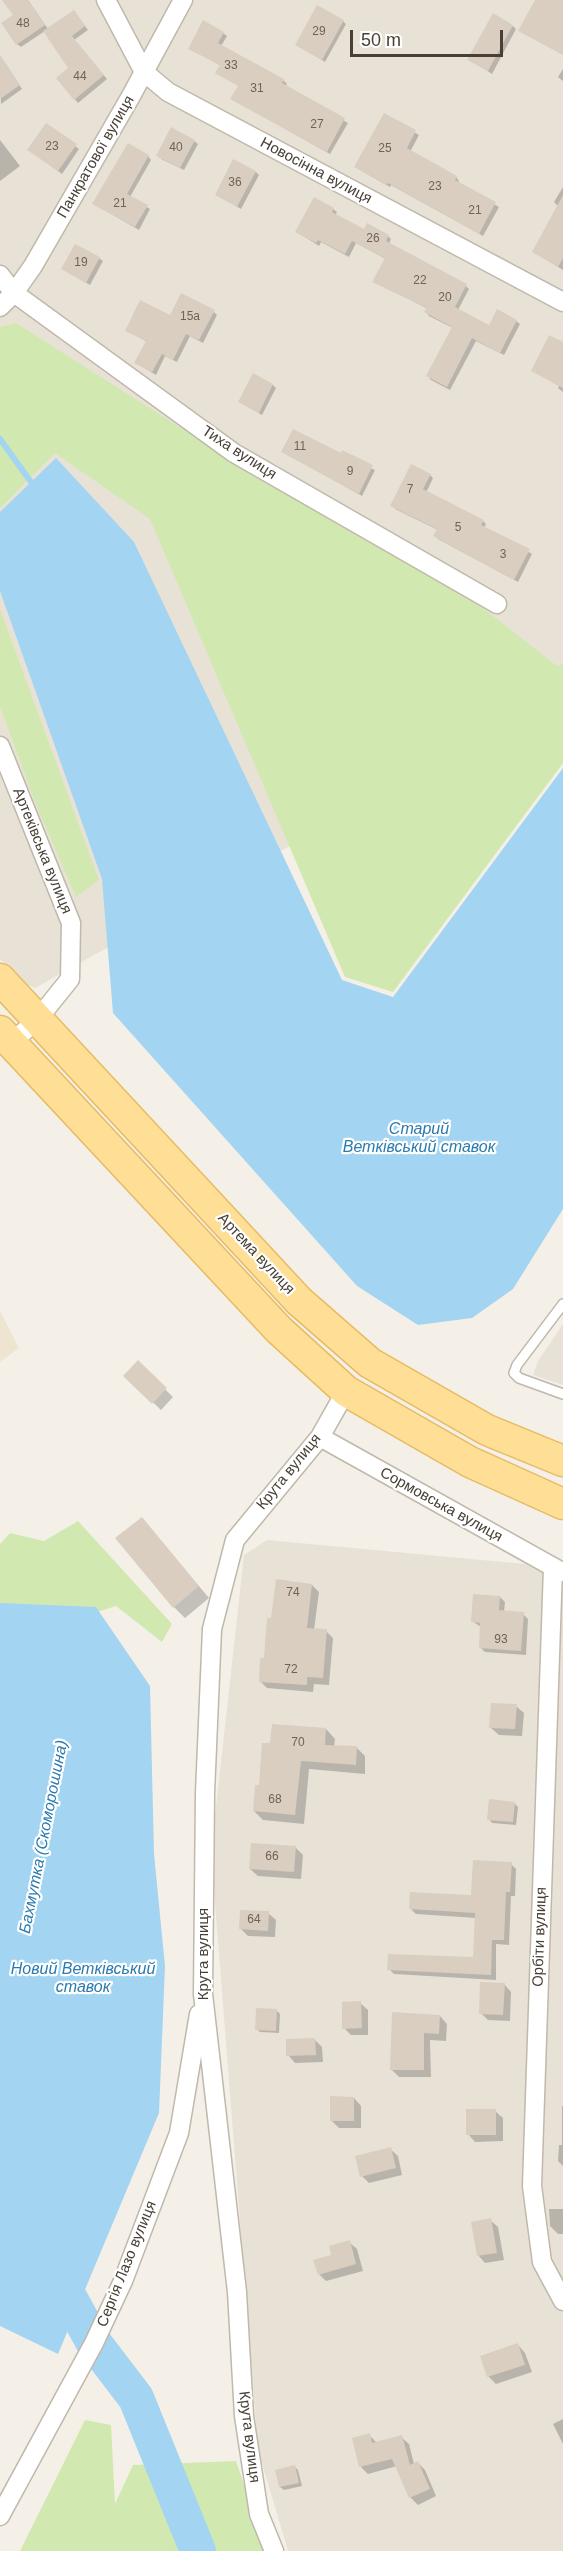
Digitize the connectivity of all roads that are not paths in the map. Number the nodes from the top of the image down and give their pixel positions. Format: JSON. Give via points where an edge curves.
{"nodes":[{"id":1,"x":106,"y":0,"type":"edge"},
{"id":2,"x":183,"y":0,"type":"edge"},
{"id":3,"x":144,"y":72,"type":"junction"},
{"id":4,"x":0,"y":275,"type":"edge"},
{"id":5,"x":14,"y":294,"type":"junction"},
{"id":6,"x":563,"y":302,"type":"edge"},
{"id":7,"x":0,"y":307,"type":"edge"},
{"id":8,"x":497,"y":604,"type":"dead end"},
{"id":9,"x":0,"y":746,"type":"edge"},
{"id":10,"x":0,"y":980,"type":"edge"},
{"id":11,"x":37,"y":1020,"type":"junction"},
{"id":12,"x":6,"y":1037,"type":"edge"},
{"id":13,"x":563,"y":1304,"type":"edge"},
{"id":14,"x":346,"y":1391,"type":"junction"},
{"id":15,"x":563,"y":1394,"type":"edge"},
{"id":16,"x":320,"y":1437,"type":"junction"},
{"id":17,"x":563,"y":1461,"type":"edge"},
{"id":18,"x":563,"y":1504,"type":"edge"},
{"id":19,"x":558,"y":1570,"type":"edge"},
{"id":20,"x":203,"y":1994,"type":"junction"},
{"id":21,"x":563,"y":2301,"type":"edge"},
{"id":22,"x":2,"y":2509,"type":"edge"},
{"id":23,"x":274,"y":2551,"type":"edge"}],
"edges":[{"from":1,"to":3,"type":"street","name":"Новосінна вулиця"},
{"from":2,"to":3,"type":"street","name":"Панкратової вулиця"},
{"from":3,"to":5,"type":"street","name":"Панкратової вулиця"},
{"from":3,"to":6,"type":"street","name":"Новосінна вулиця","via":[[168,92]]},
{"from":4,"to":5,"type":"street","name":"Тиха вулиця"},
{"from":5,"to":7,"type":"street","name":"Панкратової вулиця"},
{"from":5,"to":8,"type":"street","name":"Тиха вулиця","via":[[234,453]]},
{"from":9,"to":11,"type":"street","name":"Артеківська вулиця","via":[[71,923],[70,979]]},
{"from":10,"to":11,"type":"main road","name":"Артема вулиця"},
{"from":11,"to":12,"type":"street","name":"Артеківська вулиця"},
{"from":11,"to":17,"type":"main road","name":"Артема вулиця","via":[[299,1301],[370,1363],[487,1430]]},
{"from":12,"to":14,"type":"main road","via":[[279,1330]]},
{"from":13,"to":15,"type":"lane","via":[[514,1373]]},
{"from":14,"to":16,"type":"street","name":"Крута вулиця"},
{"from":14,"to":18,"type":"main road","via":[[470,1462]]},
{"from":16,"to":19,"type":"street","name":"Сормовська вулиця"},
{"from":16,"to":20,"type":"street","name":"Крута вулиця","via":[[234,1539],[212,1629],[204,1793]]},
{"from":19,"to":21,"type":"street","name":"Орбіти вулиця","via":[[532,2186],[542,2262]]},
{"from":20,"to":22,"type":"street","name":"Сергія Лазо вулиця","via":[[179,2133],[127,2270],[94,2343]]},
{"from":20,"to":23,"type":"street","name":"Крута вулиця","via":[[237,2292],[244,2416],[260,2514]]}]}
